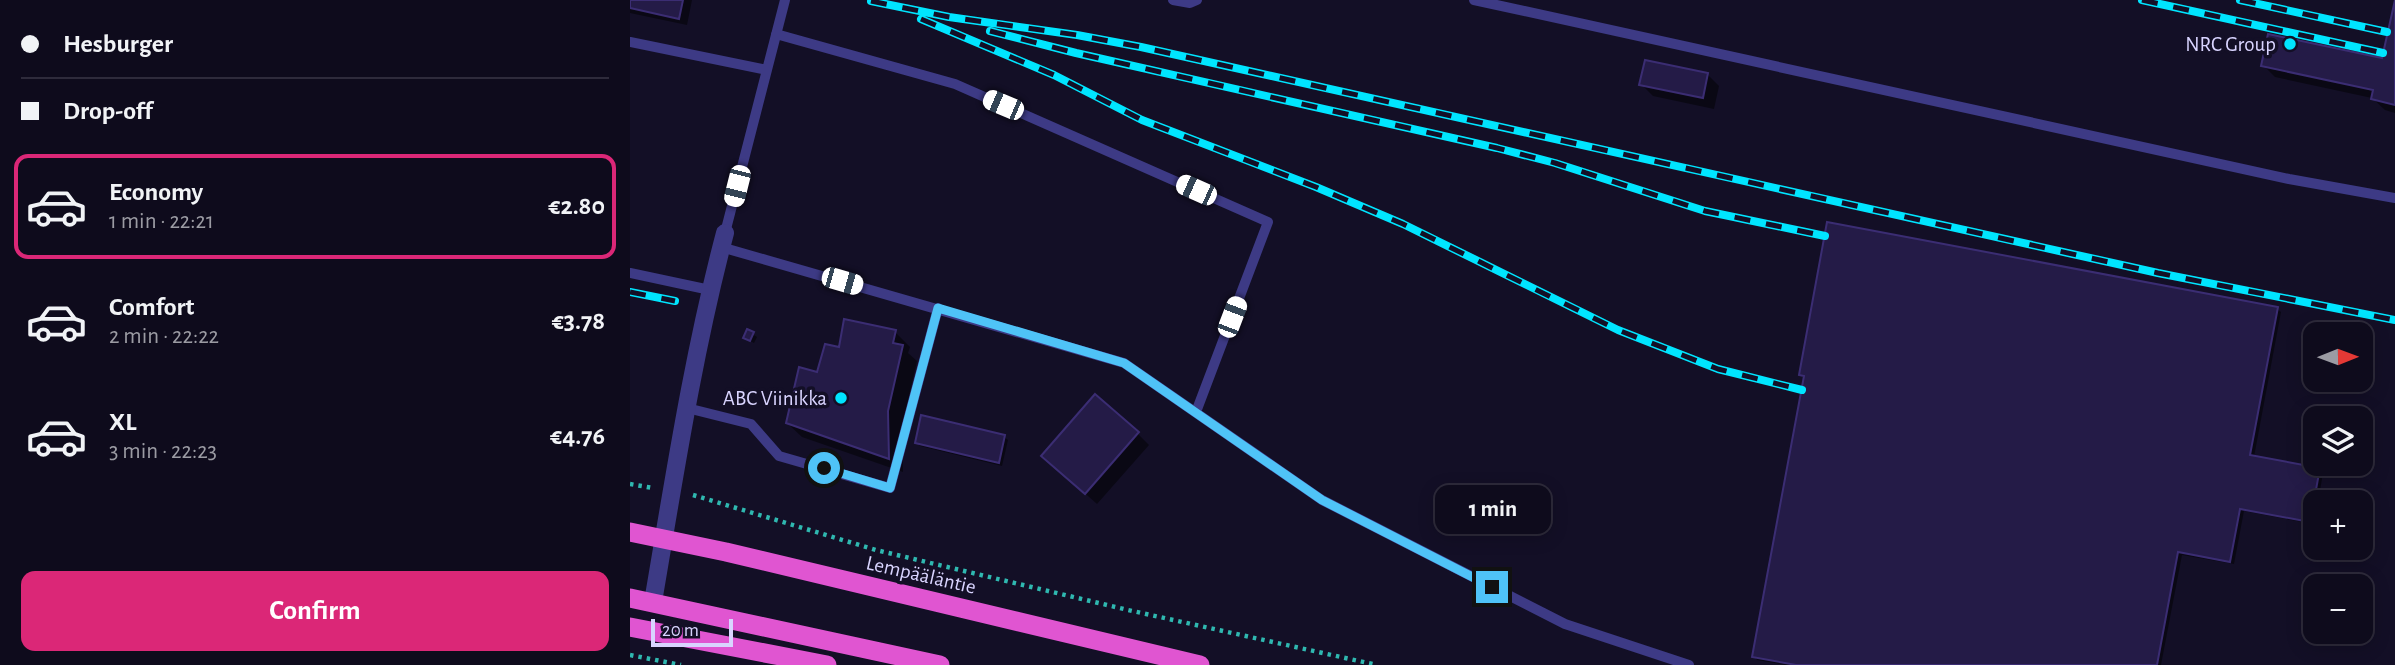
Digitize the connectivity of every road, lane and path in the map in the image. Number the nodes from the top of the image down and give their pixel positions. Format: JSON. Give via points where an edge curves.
{"nodes":[{"id":1,"x":785,"y":0,"type":"edge"},
{"id":2,"x":1173,"y":0,"type":"edge"},
{"id":3,"x":1197,"y":0,"type":"edge"},
{"id":4,"x":1474,"y":0,"type":"edge"},
{"id":5,"x":776,"y":34,"type":"junction"},
{"id":6,"x":630,"y":41,"type":"edge"},
{"id":7,"x":767,"y":70,"type":"junction"},
{"id":8,"x":2395,"y":198,"type":"edge"},
{"id":9,"x":723,"y":240,"type":"junction"},
{"id":10,"x":630,"y":273,"type":"edge"},
{"id":11,"x":710,"y":290,"type":"junction"},
{"id":12,"x":938,"y":308,"type":"junction"},
{"id":13,"x":687,"y":408,"type":"junction"},
{"id":14,"x":1196,"y":412,"type":"junction"},
{"id":15,"x":673,"y":491,"type":"junction"},
{"id":16,"x":630,"y":533,"type":"edge"},
{"id":17,"x":664,"y":539,"type":"junction"},
{"id":18,"x":630,"y":598,"type":"edge"},
{"id":19,"x":653,"y":602,"type":"junction"},
{"id":20,"x":630,"y":628,"type":"edge"},
{"id":21,"x":630,"y":655,"type":"edge"},
{"id":22,"x":681,"y":665,"type":"edge"},
{"id":23,"x":827,"y":665,"type":"edge"},
{"id":24,"x":940,"y":665,"type":"edge"},
{"id":25,"x":1200,"y":665,"type":"edge"},
{"id":26,"x":1377,"y":665,"type":"edge"},
{"id":27,"x":1689,"y":665,"type":"edge"}],
"edges":[{"from":1,"to":5,"type":"lane"},
{"from":2,"to":3,"type":"lane"},
{"from":4,"to":8,"type":"lane","via":[[2289,179]]},
{"from":5,"to":7,"type":"lane"},
{"from":5,"to":14,"type":"lane","via":[[955,84],[1268,222]]},
{"from":6,"to":7,"type":"lane"},
{"from":7,"to":9,"type":"lane"},
{"from":9,"to":11,"type":"street"},
{"from":9,"to":12,"type":"lane"},
{"from":10,"to":11,"type":"lane"},
{"from":11,"to":13,"type":"street"},
{"from":12,"to":13,"type":"lane","via":[[890,488],[779,456],[751,424]]},
{"from":12,"to":14,"type":"lane","via":[[1124,363]]},
{"from":13,"to":15,"type":"street"},
{"from":14,"to":27,"type":"lane","via":[[1322,500],[1565,624]]},
{"from":15,"to":17,"type":"street"},
{"from":15,"to":26,"type":"path","via":[[876,550]]},
{"from":16,"to":17,"type":"highway","name":"Lempääläntie"},
{"from":17,"to":19,"type":"street"},
{"from":17,"to":25,"type":"highway","name":"Lempääläntie"},
{"from":18,"to":19,"type":"highway"},
{"from":19,"to":24,"type":"highway"},
{"from":20,"to":23,"type":"highway"},
{"from":21,"to":22,"type":"path"}]}
